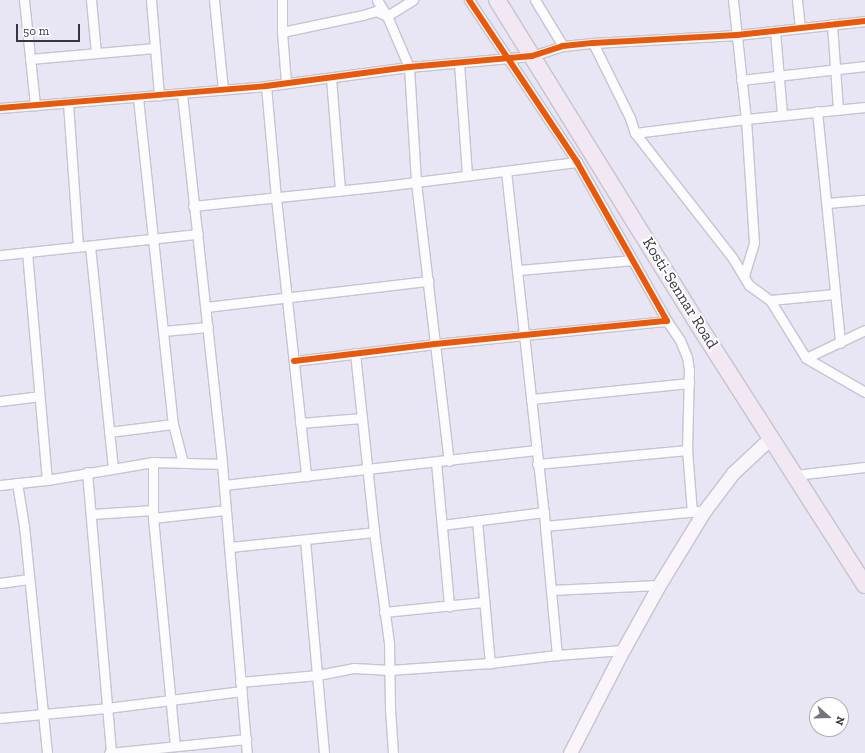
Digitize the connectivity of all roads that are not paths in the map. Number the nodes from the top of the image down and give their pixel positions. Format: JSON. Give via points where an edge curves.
{"nodes":[{"id":1,"x":24,"y":0,"type":"edge"},
{"id":2,"x":91,"y":0,"type":"edge"},
{"id":3,"x":150,"y":0,"type":"edge"},
{"id":4,"x":214,"y":0,"type":"edge"},
{"id":5,"x":282,"y":0,"type":"edge"},
{"id":6,"x":377,"y":0,"type":"edge"},
{"id":7,"x":413,"y":0,"type":"edge"},
{"id":8,"x":469,"y":0,"type":"edge"},
{"id":9,"x":497,"y":0,"type":"edge"},
{"id":10,"x":535,"y":0,"type":"edge"},
{"id":11,"x":733,"y":0,"type":"edge"},
{"id":12,"x":797,"y":0,"type":"edge"},
{"id":13,"x":387,"y":16,"type":"junction"},
{"id":14,"x":865,"y":21,"type":"edge"},
{"id":15,"x":832,"y":24,"type":"junction"},
{"id":16,"x":800,"y":28,"type":"junction"},
{"id":17,"x":775,"y":31,"type":"junction"},
{"id":18,"x":282,"y":32,"type":"junction"},
{"id":19,"x":737,"y":35,"type":"junction"},
{"id":20,"x":593,"y":43,"type":"junction"},
{"id":21,"x":563,"y":46,"type":"junction"},
{"id":22,"x":155,"y":48,"type":"junction"},
{"id":23,"x":96,"y":53,"type":"junction"},
{"id":24,"x":532,"y":56,"type":"junction"},
{"id":25,"x":507,"y":58,"type":"junction"},
{"id":26,"x":30,"y":59,"type":"junction"},
{"id":27,"x":459,"y":63,"type":"junction"},
{"id":28,"x":865,"y":66,"type":"edge"},
{"id":29,"x":409,"y":67,"type":"junction"},
{"id":30,"x":835,"y":69,"type":"junction"},
{"id":31,"x":779,"y":76,"type":"junction"},
{"id":32,"x":331,"y":78,"type":"junction"},
{"id":33,"x":741,"y":80,"type":"junction"},
{"id":34,"x":286,"y":83,"type":"junction"},
{"id":35,"x":266,"y":86,"type":"junction"},
{"id":36,"x":223,"y":90,"type":"junction"},
{"id":37,"x":182,"y":94,"type":"junction"},
{"id":38,"x":160,"y":96,"type":"junction"},
{"id":39,"x":138,"y":98,"type":"junction"},
{"id":40,"x":68,"y":103,"type":"junction"},
{"id":41,"x":35,"y":105,"type":"junction"},
{"id":42,"x":865,"y":107,"type":"edge"},
{"id":43,"x":0,"y":108,"type":"edge"},
{"id":44,"x":838,"y":110,"type":"junction"},
{"id":45,"x":817,"y":111,"type":"junction"},
{"id":46,"x":782,"y":115,"type":"junction"},
{"id":47,"x":746,"y":119,"type":"junction"},
{"id":48,"x":635,"y":133,"type":"junction"},
{"id":49,"x":577,"y":162,"type":"junction"},
{"id":50,"x":506,"y":171,"type":"junction"},
{"id":51,"x":467,"y":175,"type":"junction"},
{"id":52,"x":416,"y":182,"type":"junction"},
{"id":53,"x":340,"y":191,"type":"junction"},
{"id":54,"x":276,"y":198,"type":"junction"},
{"id":55,"x":865,"y":200,"type":"edge"},
{"id":56,"x":826,"y":203,"type":"junction"},
{"id":57,"x":193,"y":206,"type":"junction"},
{"id":58,"x":198,"y":234,"type":"junction"},
{"id":59,"x":152,"y":239,"type":"junction"},
{"id":60,"x":90,"y":246,"type":"junction"},
{"id":61,"x":78,"y":248,"type":"junction"},
{"id":62,"x":27,"y":252,"type":"junction"},
{"id":63,"x":0,"y":255,"type":"edge"},
{"id":64,"x":632,"y":260,"type":"junction"},
{"id":65,"x":518,"y":270,"type":"junction"},
{"id":66,"x":744,"y":276,"type":"junction"},
{"id":67,"x":428,"y":281,"type":"junction"},
{"id":68,"x":835,"y":294,"type":"junction"},
{"id":69,"x":288,"y":298,"type":"junction"},
{"id":70,"x":770,"y":300,"type":"junction"},
{"id":71,"x":206,"y":307,"type":"junction"},
{"id":72,"x":667,"y":321,"type":"junction"},
{"id":73,"x":208,"y":327,"type":"junction"},
{"id":74,"x":865,"y":330,"type":"edge"},
{"id":75,"x":163,"y":331,"type":"junction"},
{"id":76,"x":524,"y":336,"type":"junction"},
{"id":77,"x":840,"y":343,"type":"junction"},
{"id":78,"x":435,"y":344,"type":"junction"},
{"id":79,"x":355,"y":353,"type":"junction"},
{"id":80,"x":806,"y":358,"type":"junction"},
{"id":81,"x":294,"y":361,"type":"junction"},
{"id":82,"x":689,"y":383,"type":"junction"},
{"id":83,"x":865,"y":392,"type":"edge"},
{"id":84,"x":39,"y":396,"type":"junction"},
{"id":85,"x":531,"y":399,"type":"junction"},
{"id":86,"x":0,"y":401,"type":"edge"},
{"id":87,"x":362,"y":418,"type":"junction"},
{"id":88,"x":300,"y":423,"type":"junction"},
{"id":89,"x":173,"y":424,"type":"junction"},
{"id":90,"x":109,"y":432,"type":"junction"},
{"id":91,"x":772,"y":440,"type":"junction"},
{"id":92,"x":536,"y":450,"type":"junction"},
{"id":93,"x":687,"y":450,"type":"junction"},
{"id":94,"x":449,"y":461,"type":"junction"},
{"id":95,"x":153,"y":462,"type":"junction"},
{"id":96,"x":436,"y":462,"type":"junction"},
{"id":97,"x":184,"y":463,"type":"junction"},
{"id":98,"x":222,"y":464,"type":"junction"},
{"id":99,"x":537,"y":464,"type":"junction"},
{"id":100,"x":865,"y":467,"type":"edge"},
{"id":101,"x":113,"y":468,"type":"junction"},
{"id":102,"x":368,"y":469,"type":"junction"},
{"id":103,"x":87,"y":472,"type":"junction"},
{"id":104,"x":306,"y":476,"type":"junction"},
{"id":105,"x":795,"y":476,"type":"junction"},
{"id":106,"x":47,"y":480,"type":"junction"},
{"id":107,"x":17,"y":483,"type":"junction"},
{"id":108,"x":0,"y":485,"type":"edge"},
{"id":109,"x":224,"y":485,"type":"junction"},
{"id":110,"x":225,"y":510,"type":"junction"},
{"id":111,"x":705,"y":510,"type":"junction"},
{"id":112,"x":544,"y":512,"type":"junction"},
{"id":113,"x":692,"y":512,"type":"junction"},
{"id":114,"x":92,"y":514,"type":"junction"},
{"id":115,"x":153,"y":514,"type":"junction"},
{"id":116,"x":477,"y":521,"type":"junction"},
{"id":117,"x":442,"y":525,"type":"junction"},
{"id":118,"x":545,"y":526,"type":"junction"},
{"id":119,"x":374,"y":532,"type":"junction"},
{"id":120,"x":305,"y":540,"type":"junction"},
{"id":121,"x":230,"y":547,"type":"junction"},
{"id":122,"x":29,"y":579,"type":"junction"},
{"id":123,"x":0,"y":583,"type":"edge"},
{"id":124,"x":659,"y":585,"type":"junction"},
{"id":125,"x":865,"y":585,"type":"edge"},
{"id":126,"x":551,"y":590,"type":"junction"},
{"id":127,"x":484,"y":602,"type":"junction"},
{"id":128,"x":449,"y":606,"type":"junction"},
{"id":129,"x":384,"y":612,"type":"junction"},
{"id":130,"x":623,"y":650,"type":"junction"},
{"id":131,"x":557,"y":655,"type":"junction"},
{"id":132,"x":490,"y":663,"type":"junction"},
{"id":133,"x":390,"y":670,"type":"junction"},
{"id":134,"x":318,"y":675,"type":"junction"},
{"id":135,"x":241,"y":687,"type":"junction"},
{"id":136,"x":171,"y":700,"type":"junction"},
{"id":137,"x":107,"y":708,"type":"junction"},
{"id":138,"x":45,"y":714,"type":"junction"},
{"id":139,"x":0,"y":718,"type":"edge"},
{"id":140,"x":246,"y":739,"type":"junction"},
{"id":141,"x":175,"y":746,"type":"junction"},
{"id":142,"x":198,"y":748,"type":"edge"},
{"id":143,"x":122,"y":752,"type":"edge"},
{"id":144,"x":47,"y":753,"type":"edge"},
{"id":145,"x":110,"y":753,"type":"edge"},
{"id":146,"x":247,"y":753,"type":"edge"},
{"id":147,"x":324,"y":753,"type":"edge"},
{"id":148,"x":393,"y":753,"type":"edge"},
{"id":149,"x":570,"y":753,"type":"edge"}],
"edges":[{"from":1,"to":26,"type":"street"},
{"from":2,"to":23,"type":"street"},
{"from":3,"to":22,"type":"street"},
{"from":4,"to":36,"type":"street"},
{"from":5,"to":18,"type":"street"},
{"from":6,"to":13,"type":"street"},
{"from":7,"to":13,"type":"street"},
{"from":8,"to":25,"type":"street"},
{"from":9,"to":24,"type":"highway","name":"Kosti-Sennar Road"},
{"from":10,"to":21,"type":"street"},
{"from":11,"to":19,"type":"street"},
{"from":12,"to":16,"type":"street"},
{"from":13,"to":18,"type":"street","via":[[376,11]]},
{"from":13,"to":29,"type":"street"},
{"from":14,"to":15,"type":"street"},
{"from":15,"to":16,"type":"street"},
{"from":15,"to":30,"type":"street"},
{"from":16,"to":17,"type":"street"},
{"from":17,"to":19,"type":"street"},
{"from":17,"to":31,"type":"street"},
{"from":18,"to":34,"type":"street"},
{"from":19,"to":20,"type":"street"},
{"from":19,"to":33,"type":"street"},
{"from":20,"to":21,"type":"street"},
{"from":20,"to":48,"type":"street"},
{"from":21,"to":24,"type":"street"},
{"from":22,"to":23,"type":"street"},
{"from":22,"to":38,"type":"street"},
{"from":23,"to":26,"type":"street"},
{"from":24,"to":25,"type":"street"},
{"from":24,"to":91,"type":"highway","name":"Kosti-Sennar Road"},
{"from":25,"to":27,"type":"street"},
{"from":25,"to":49,"type":"street"},
{"from":26,"to":41,"type":"street"},
{"from":27,"to":29,"type":"street"},
{"from":27,"to":51,"type":"street"},
{"from":28,"to":30,"type":"street"},
{"from":29,"to":32,"type":"street"},
{"from":29,"to":52,"type":"street"},
{"from":30,"to":31,"type":"street"},
{"from":30,"to":44,"type":"street"},
{"from":31,"to":33,"type":"street"},
{"from":31,"to":46,"type":"street"},
{"from":32,"to":34,"type":"street"},
{"from":32,"to":53,"type":"street"},
{"from":33,"to":47,"type":"street"},
{"from":34,"to":35,"type":"street"},
{"from":35,"to":36,"type":"street"},
{"from":35,"to":54,"type":"street"},
{"from":36,"to":37,"type":"street"},
{"from":37,"to":38,"type":"street"},
{"from":37,"to":57,"type":"street"},
{"from":38,"to":39,"type":"street"},
{"from":39,"to":40,"type":"street"},
{"from":39,"to":59,"type":"street"},
{"from":40,"to":41,"type":"street"},
{"from":40,"to":61,"type":"street"},
{"from":41,"to":43,"type":"street"},
{"from":42,"to":44,"type":"street"},
{"from":44,"to":45,"type":"street"},
{"from":45,"to":46,"type":"street"},
{"from":45,"to":56,"type":"street"},
{"from":46,"to":47,"type":"street"},
{"from":47,"to":48,"type":"street"},
{"from":47,"to":66,"type":"street","via":[[754,243]]},
{"from":48,"to":66,"type":"street"},
{"from":49,"to":50,"type":"street"},
{"from":49,"to":64,"type":"street"},
{"from":50,"to":51,"type":"street"},
{"from":50,"to":65,"type":"street"},
{"from":51,"to":52,"type":"street"},
{"from":52,"to":53,"type":"street"},
{"from":52,"to":67,"type":"street"},
{"from":53,"to":54,"type":"street"},
{"from":54,"to":57,"type":"street"},
{"from":54,"to":69,"type":"street"},
{"from":55,"to":56,"type":"street"},
{"from":56,"to":68,"type":"street"},
{"from":57,"to":58,"type":"street"},
{"from":58,"to":59,"type":"street"},
{"from":58,"to":71,"type":"street"},
{"from":59,"to":60,"type":"street"},
{"from":59,"to":75,"type":"street"},
{"from":60,"to":61,"type":"street"},
{"from":60,"to":90,"type":"street"},
{"from":61,"to":62,"type":"street"},
{"from":62,"to":63,"type":"street"},
{"from":62,"to":84,"type":"street"},
{"from":64,"to":65,"type":"street"},
{"from":64,"to":72,"type":"street"},
{"from":65,"to":76,"type":"street"},
{"from":66,"to":70,"type":"street","via":[[750,286]]},
{"from":67,"to":69,"type":"street"},
{"from":67,"to":78,"type":"street"},
{"from":68,"to":70,"type":"street"},
{"from":68,"to":77,"type":"street"},
{"from":69,"to":71,"type":"street"},
{"from":69,"to":81,"type":"street"},
{"from":70,"to":80,"type":"street"},
{"from":71,"to":73,"type":"street"},
{"from":72,"to":76,"type":"street"},
{"from":72,"to":82,"type":"street","via":[[684,348]]},
{"from":73,"to":75,"type":"street"},
{"from":73,"to":98,"type":"street"},
{"from":74,"to":77,"type":"street"},
{"from":75,"to":89,"type":"street"},
{"from":76,"to":78,"type":"street"},
{"from":76,"to":85,"type":"street"},
{"from":77,"to":80,"type":"street"},
{"from":78,"to":79,"type":"street"},
{"from":78,"to":94,"type":"street"},
{"from":79,"to":81,"type":"street"},
{"from":79,"to":87,"type":"street"},
{"from":80,"to":83,"type":"street"},
{"from":81,"to":88,"type":"street"},
{"from":82,"to":85,"type":"street"},
{"from":82,"to":93,"type":"street"},
{"from":84,"to":86,"type":"street"},
{"from":84,"to":106,"type":"street"},
{"from":85,"to":92,"type":"street"},
{"from":87,"to":88,"type":"street"},
{"from":87,"to":102,"type":"street"},
{"from":88,"to":104,"type":"street"},
{"from":89,"to":90,"type":"street"},
{"from":89,"to":97,"type":"street"},
{"from":90,"to":101,"type":"street"},
{"from":91,"to":105,"type":"highway","name":"Kosti-Sennar Road"},
{"from":91,"to":111,"type":"street","via":[[764,444],[738,469]]},
{"from":92,"to":94,"type":"street"},
{"from":92,"to":99,"type":"street"},
{"from":93,"to":99,"type":"street"},
{"from":93,"to":113,"type":"street"},
{"from":94,"to":96,"type":"street"},
{"from":95,"to":97,"type":"street"},
{"from":95,"to":101,"type":"street"},
{"from":95,"to":115,"type":"street"},
{"from":96,"to":102,"type":"street"},
{"from":96,"to":117,"type":"street"},
{"from":97,"to":98,"type":"street"},
{"from":98,"to":109,"type":"street"},
{"from":99,"to":112,"type":"street"},
{"from":100,"to":105,"type":"street"},
{"from":101,"to":103,"type":"street"},
{"from":102,"to":104,"type":"street"},
{"from":102,"to":119,"type":"street"},
{"from":103,"to":106,"type":"street"},
{"from":103,"to":114,"type":"street"},
{"from":104,"to":109,"type":"street"},
{"from":105,"to":125,"type":"highway","name":"Kosti-Sennar Road"},
{"from":106,"to":107,"type":"street"},
{"from":107,"to":108,"type":"street"},
{"from":107,"to":122,"type":"street"},
{"from":109,"to":110,"type":"street"},
{"from":110,"to":115,"type":"street"},
{"from":110,"to":121,"type":"street"},
{"from":111,"to":113,"type":"street"},
{"from":111,"to":124,"type":"street"},
{"from":112,"to":116,"type":"street"},
{"from":112,"to":118,"type":"street"},
{"from":113,"to":118,"type":"street"},
{"from":114,"to":115,"type":"street"},
{"from":114,"to":137,"type":"street"},
{"from":115,"to":136,"type":"street"},
{"from":116,"to":117,"type":"street"},
{"from":116,"to":127,"type":"street"},
{"from":117,"to":128,"type":"street"},
{"from":118,"to":126,"type":"street"},
{"from":119,"to":120,"type":"street"},
{"from":119,"to":129,"type":"street"},
{"from":120,"to":121,"type":"street"},
{"from":120,"to":134,"type":"street"},
{"from":121,"to":135,"type":"street"},
{"from":122,"to":123,"type":"street"},
{"from":122,"to":138,"type":"street"},
{"from":124,"to":126,"type":"street"},
{"from":124,"to":130,"type":"street"},
{"from":126,"to":131,"type":"street"},
{"from":127,"to":128,"type":"street"},
{"from":127,"to":132,"type":"street"},
{"from":128,"to":129,"type":"street"},
{"from":129,"to":133,"type":"street"},
{"from":130,"to":131,"type":"street"},
{"from":130,"to":149,"type":"street"},
{"from":131,"to":132,"type":"street"},
{"from":132,"to":133,"type":"street"},
{"from":133,"to":134,"type":"street","via":[[354,668]]},
{"from":133,"to":148,"type":"street"},
{"from":134,"to":135,"type":"street"},
{"from":134,"to":147,"type":"street"},
{"from":135,"to":136,"type":"street"},
{"from":135,"to":140,"type":"street"},
{"from":136,"to":137,"type":"street"},
{"from":136,"to":141,"type":"street"},
{"from":137,"to":138,"type":"street"},
{"from":137,"to":145,"type":"street"},
{"from":138,"to":139,"type":"street"},
{"from":138,"to":144,"type":"street"},
{"from":140,"to":142,"type":"street"},
{"from":140,"to":146,"type":"street"},
{"from":141,"to":142,"type":"street"},
{"from":141,"to":143,"type":"street"},
{"from":143,"to":145,"type":"street"}]}
